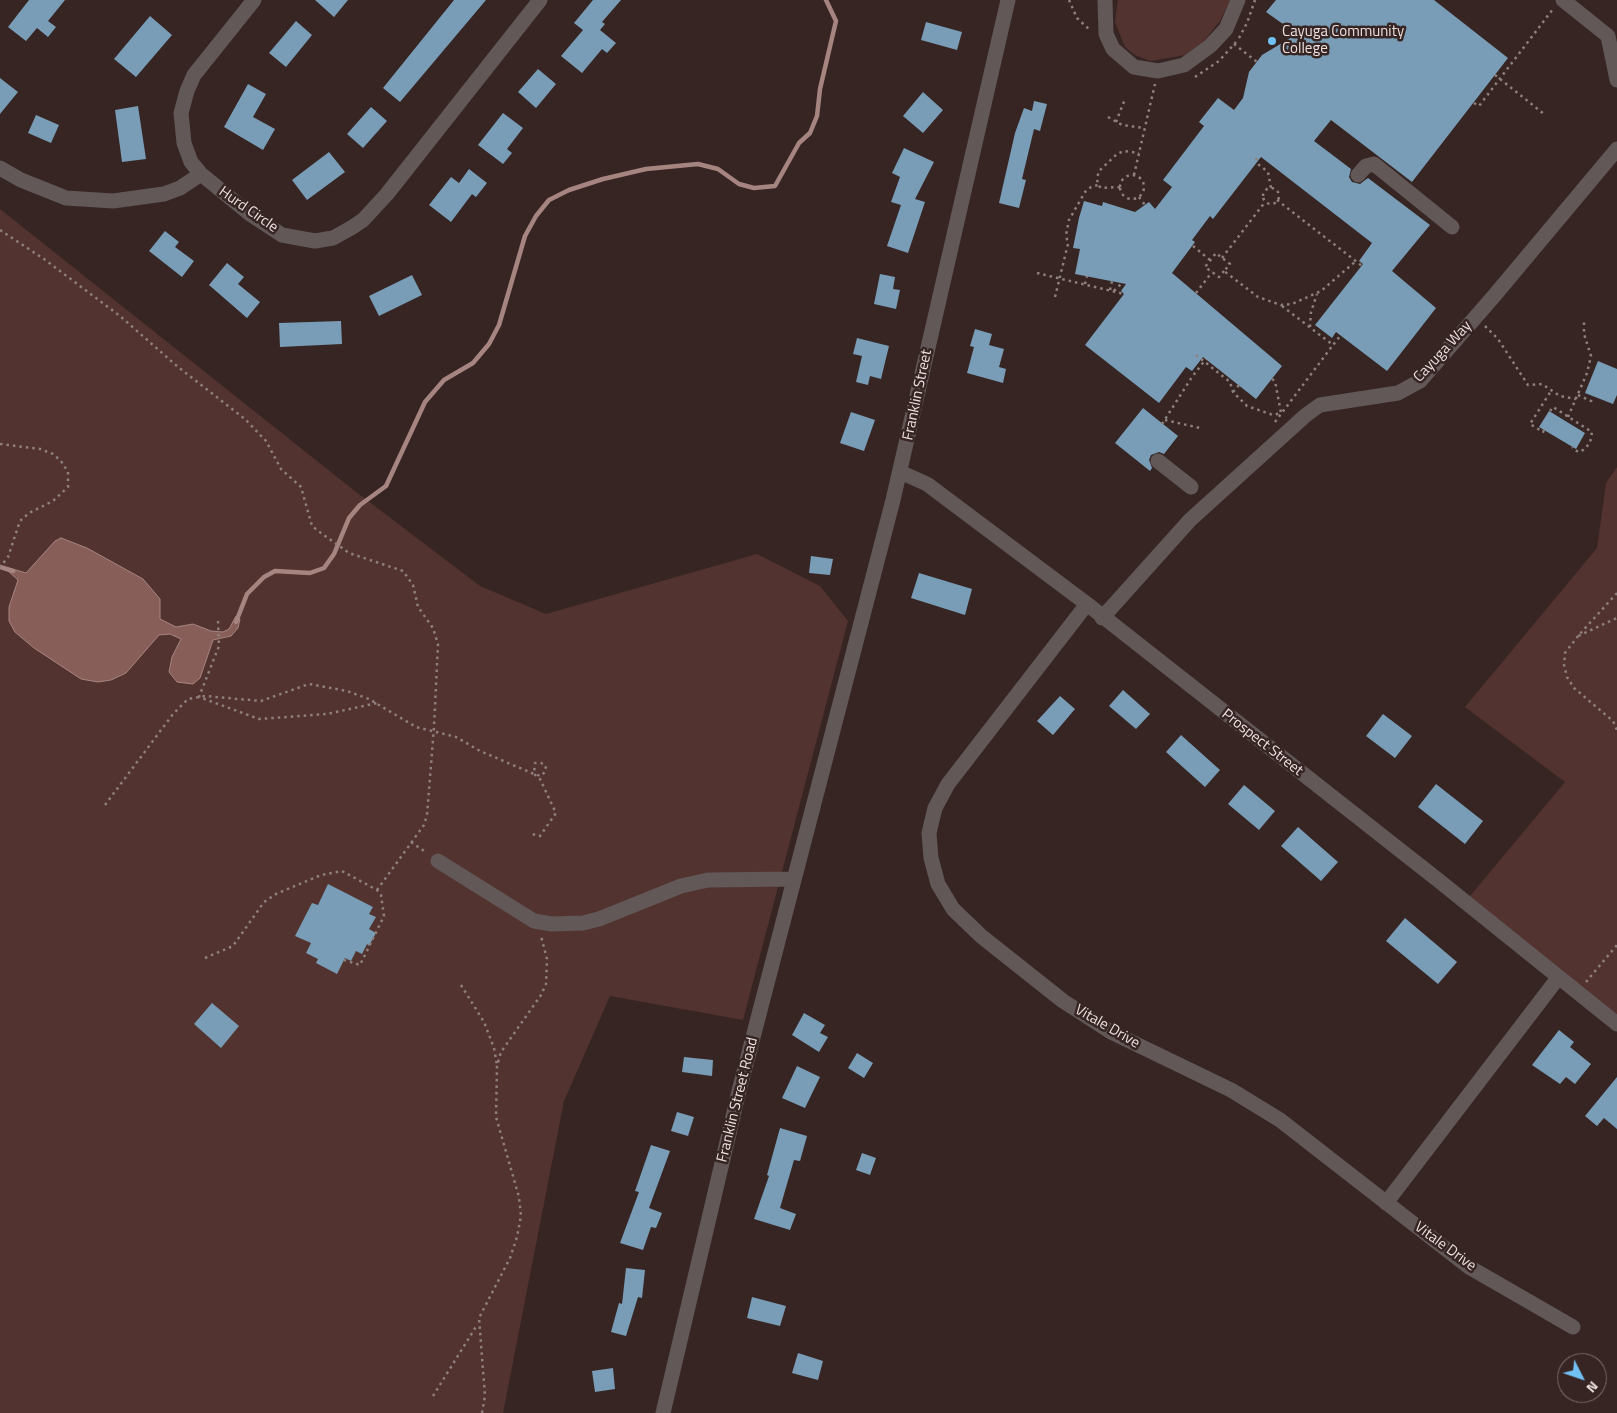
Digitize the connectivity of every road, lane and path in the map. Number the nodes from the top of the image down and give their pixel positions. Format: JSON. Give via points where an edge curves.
{"nodes":[{"id":1,"x":254,"y":0,"type":"edge"},
{"id":2,"x":540,"y":0,"type":"edge"},
{"id":3,"x":1008,"y":0,"type":"edge"},
{"id":4,"x":1105,"y":0,"type":"edge"},
{"id":5,"x":1238,"y":0,"type":"edge"},
{"id":6,"x":1559,"y":3,"type":"edge"},
{"id":7,"x":1234,"y":44,"type":"dead end"},
{"id":8,"x":1257,"y":62,"type":"dead end"},
{"id":9,"x":1495,"y":75,"type":"dead end"},
{"id":10,"x":1500,"y":79,"type":"junction"},
{"id":11,"x":1617,"y":80,"type":"edge"},
{"id":12,"x":1155,"y":84,"type":"dead end"},
{"id":13,"x":1125,"y":98,"type":"dead end"},
{"id":14,"x":1474,"y":103,"type":"dead end"},
{"id":15,"x":1544,"y":114,"type":"dead end"},
{"id":16,"x":1108,"y":118,"type":"dead end"},
{"id":17,"x":1116,"y":122,"type":"junction"},
{"id":18,"x":1145,"y":128,"type":"junction"},
{"id":19,"x":1617,"y":149,"type":"edge"},
{"id":20,"x":1139,"y":153,"type":"junction"},
{"id":21,"x":1256,"y":158,"type":"dead end"},
{"id":22,"x":0,"y":168,"type":"edge"},
{"id":23,"x":201,"y":174,"type":"junction"},
{"id":24,"x":1134,"y":175,"type":"junction"},
{"id":25,"x":1358,"y":175,"type":"dead end"},
{"id":26,"x":1098,"y":185,"type":"junction"},
{"id":27,"x":1120,"y":186,"type":"junction"},
{"id":28,"x":1271,"y":188,"type":"junction"},
{"id":29,"x":1139,"y":196,"type":"junction"},
{"id":30,"x":1277,"y":200,"type":"junction"},
{"id":31,"x":1265,"y":202,"type":"junction"},
{"id":32,"x":1145,"y":205,"type":"dead end"},
{"id":33,"x":1452,"y":227,"type":"dead end"},
{"id":34,"x":0,"y":230,"type":"edge"},
{"id":35,"x":1193,"y":246,"type":"dead end"},
{"id":36,"x":1221,"y":258,"type":"junction"},
{"id":37,"x":1210,"y":260,"type":"junction"},
{"id":38,"x":1356,"y":261,"type":"junction"},
{"id":39,"x":1362,"y":266,"type":"dead end"},
{"id":40,"x":1224,"y":271,"type":"junction"},
{"id":41,"x":1212,"y":272,"type":"junction"},
{"id":42,"x":1038,"y":273,"type":"dead end"},
{"id":43,"x":1087,"y":276,"type":"dead end"},
{"id":44,"x":1060,"y":278,"type":"junction"},
{"id":45,"x":1112,"y":281,"type":"dead end"},
{"id":46,"x":1122,"y":283,"type":"dead end"},
{"id":47,"x":1086,"y":284,"type":"junction"},
{"id":48,"x":1112,"y":291,"type":"junction"},
{"id":49,"x":1196,"y":292,"type":"dead end"},
{"id":50,"x":1318,"y":292,"type":"junction"},
{"id":51,"x":1124,"y":294,"type":"dead end"},
{"id":52,"x":1055,"y":297,"type":"dead end"},
{"id":53,"x":1281,"y":305,"type":"junction"},
{"id":54,"x":1475,"y":318,"type":"junction"},
{"id":55,"x":1584,"y":320,"type":"dead end"},
{"id":56,"x":1310,"y":328,"type":"junction"},
{"id":57,"x":1340,"y":335,"type":"dead end"},
{"id":58,"x":1333,"y":345,"type":"junction"},
{"id":59,"x":1196,"y":355,"type":"dead end"},
{"id":60,"x":1205,"y":360,"type":"junction"},
{"id":61,"x":1272,"y":379,"type":"dead end"},
{"id":62,"x":1239,"y":385,"type":"dead end"},
{"id":63,"x":1551,"y":391,"type":"junction"},
{"id":64,"x":1233,"y":392,"type":"junction"},
{"id":65,"x":1578,"y":395,"type":"junction"},
{"id":66,"x":1593,"y":396,"type":"dead end"},
{"id":67,"x":1576,"y":399,"type":"junction"},
{"id":68,"x":1550,"y":412,"type":"dead end"},
{"id":69,"x":1281,"y":413,"type":"junction"},
{"id":70,"x":1568,"y":417,"type":"junction"},
{"id":71,"x":1200,"y":428,"type":"dead end"},
{"id":72,"x":1269,"y":429,"type":"dead end"},
{"id":73,"x":1544,"y":430,"type":"dead end"},
{"id":74,"x":0,"y":444,"type":"edge"},
{"id":75,"x":1572,"y":447,"type":"dead end"},
{"id":76,"x":1158,"y":461,"type":"dead end"},
{"id":77,"x":900,"y":472,"type":"junction"},
{"id":78,"x":1191,"y":487,"type":"dead end"},
{"id":79,"x":0,"y":566,"type":"edge"},
{"id":80,"x":1617,"y":593,"type":"edge"},
{"id":81,"x":1086,"y":604,"type":"junction"},
{"id":82,"x":1102,"y":618,"type":"junction"},
{"id":83,"x":1617,"y":618,"type":"edge"},
{"id":84,"x":218,"y":621,"type":"dead end"},
{"id":85,"x":1578,"y":636,"type":"junction"},
{"id":86,"x":199,"y":697,"type":"junction"},
{"id":87,"x":378,"y":703,"type":"junction"},
{"id":88,"x":1617,"y":730,"type":"edge"},
{"id":89,"x":434,"y":732,"type":"junction"},
{"id":90,"x":534,"y":774,"type":"junction"},
{"id":91,"x":819,"y":788,"type":"joint"},
{"id":92,"x":105,"y":805,"type":"dead end"},
{"id":93,"x":532,"y":834,"type":"dead end"},
{"id":94,"x":411,"y":842,"type":"junction"},
{"id":95,"x":438,"y":861,"type":"joint"},
{"id":96,"x":794,"y":879,"type":"junction"},
{"id":97,"x":376,"y":890,"type":"junction"},
{"id":98,"x":534,"y":921,"type":"junction"},
{"id":99,"x":1617,"y":945,"type":"edge"},
{"id":100,"x":204,"y":958,"type":"dead end"},
{"id":101,"x":344,"y":960,"type":"dead end"},
{"id":102,"x":1558,"y":978,"type":"junction"},
{"id":103,"x":461,"y":985,"type":"dead end"},
{"id":104,"x":1576,"y":993,"type":"junction"},
{"id":105,"x":1617,"y":1024,"type":"edge"},
{"id":106,"x":497,"y":1066,"type":"junction"},
{"id":107,"x":1386,"y":1203,"type":"junction"},
{"id":108,"x":478,"y":1324,"type":"junction"},
{"id":109,"x":1573,"y":1327,"type":"dead end"},
{"id":110,"x":433,"y":1396,"type":"dead end"},
{"id":111,"x":482,"y":1413,"type":"edge"},
{"id":112,"x":663,"y":1413,"type":"edge"}],
"edges":[{"from":1,"to":23,"type":"street","name":"Hurd Circle","via":[[194,75],[187,91],[181,114],[181,133],[187,154]]},
{"from":2,"to":23,"type":"street","name":"Hurd Circle","via":[[387,194],[363,220],[342,234],[315,241],[282,235]]},
{"from":3,"to":77,"type":"street","name":"Franklin Street"},
{"from":4,"to":5,"type":"street","via":[[1106,34],[1113,49],[1134,67],[1158,71],[1184,65],[1210,46],[1226,29]]},
{"from":6,"to":10,"type":"path"},
{"from":6,"to":11,"type":"street","via":[[1608,36]]},
{"from":7,"to":8,"type":"path"},
{"from":9,"to":10,"type":"path"},
{"from":10,"to":14,"type":"path","via":[[1479,106]]},
{"from":10,"to":15,"type":"path"},
{"from":12,"to":18,"type":"path"},
{"from":13,"to":17,"type":"path"},
{"from":16,"to":17,"type":"path"},
{"from":17,"to":18,"type":"path"},
{"from":18,"to":20,"type":"path"},
{"from":19,"to":54,"type":"street","name":"Cayuga Way"},
{"from":20,"to":24,"type":"path"},
{"from":20,"to":26,"type":"path","via":[[1124,151],[1110,158],[1100,171]]},
{"from":21,"to":28,"type":"path","via":[[1268,172]]},
{"from":22,"to":23,"type":"street","via":[[54,194],[77,200],[129,200],[164,194]]},
{"from":24,"to":27,"type":"path","via":[[1126,177]]},
{"from":24,"to":29,"type":"path","via":[[1143,182],[1144,190]]},
{"from":25,"to":33,"type":"street","via":[[1366,166],[1374,164],[1402,180]]},
{"from":26,"to":27,"type":"path","via":[[1105,188]]},
{"from":26,"to":44,"type":"path","via":[[1085,192],[1069,220],[1066,229],[1068,244]]},
{"from":27,"to":29,"type":"path","via":[[1125,196],[1132,199]]},
{"from":28,"to":30,"type":"path","via":[[1278,194]]},
{"from":28,"to":31,"type":"path","via":[[1264,193]]},
{"from":29,"to":32,"type":"path"},
{"from":30,"to":31,"type":"path","via":[[1272,204]]},
{"from":30,"to":38,"type":"path"},
{"from":31,"to":36,"type":"path"},
{"from":34,"to":89,"type":"path","via":[[120,316],[178,367],[245,418],[266,441],[281,469],[301,486],[312,526],[349,553],[403,571],[413,585],[418,607],[433,628],[438,644]]},
{"from":35,"to":37,"type":"path"},
{"from":36,"to":37,"type":"path","via":[[1216,253]]},
{"from":36,"to":40,"type":"path","via":[[1230,264]]},
{"from":37,"to":41,"type":"path","via":[[1205,266]]},
{"from":38,"to":39,"type":"path"},
{"from":38,"to":50,"type":"path"},
{"from":40,"to":41,"type":"path","via":[[1219,277]]},
{"from":40,"to":53,"type":"path","via":[[1258,297]]},
{"from":41,"to":49,"type":"path"},
{"from":42,"to":44,"type":"path"},
{"from":43,"to":47,"type":"path"},
{"from":44,"to":47,"type":"path"},
{"from":44,"to":52,"type":"path"},
{"from":45,"to":48,"type":"path"},
{"from":46,"to":48,"type":"path"},
{"from":47,"to":48,"type":"path"},
{"from":48,"to":51,"type":"path"},
{"from":50,"to":53,"type":"path","via":[[1292,304]]},
{"from":50,"to":56,"type":"path"},
{"from":53,"to":56,"type":"path"},
{"from":54,"to":63,"type":"path","via":[[1498,339],[1528,385],[1538,383]]},
{"from":54,"to":82,"type":"street","name":"Cayuga Way","via":[[1420,381],[1398,394],[1320,405],[1306,414],[1190,520]]},
{"from":55,"to":65,"type":"path","via":[[1584,334],[1591,356]]},
{"from":56,"to":58,"type":"path"},
{"from":57,"to":58,"type":"path"},
{"from":58,"to":69,"type":"path"},
{"from":59,"to":60,"type":"path"},
{"from":60,"to":64,"type":"path","via":[[1230,382]]},
{"from":60,"to":71,"type":"path","via":[[1164,422]]},
{"from":61,"to":69,"type":"path"},
{"from":62,"to":64,"type":"path"},
{"from":63,"to":67,"type":"path"},
{"from":63,"to":73,"type":"path","via":[[1530,424]]},
{"from":64,"to":69,"type":"path","via":[[1254,411],[1273,415]]},
{"from":65,"to":66,"type":"path","via":[[1591,401]]},
{"from":65,"to":67,"type":"path"},
{"from":67,"to":70,"type":"path"},
{"from":68,"to":70,"type":"path","via":[[1553,407]]},
{"from":69,"to":72,"type":"path"},
{"from":70,"to":75,"type":"path","via":[[1593,435],[1583,450],[1578,452]]},
{"from":74,"to":79,"type":"path","via":[[40,449],[53,454],[68,472],[68,487],[53,501],[20,521],[8,558]]},
{"from":76,"to":78,"type":"street"},
{"from":77,"to":81,"type":"street","name":"Prospect Street","via":[[926,484]]},
{"from":77,"to":91,"type":"street","name":"Franklin Street"},
{"from":80,"to":85,"type":"path"},
{"from":81,"to":82,"type":"street","name":"Prospect Street"},
{"from":81,"to":107,"type":"street","name":"Vitale Drive","via":[[948,784],[935,808],[928,833],[938,884],[953,909],[981,936],[1062,1001],[1111,1032],[1231,1090],[1280,1120]]},
{"from":82,"to":102,"type":"street","name":"Prospect Street","via":[[1438,880]]},
{"from":83,"to":85,"type":"path"},
{"from":84,"to":86,"type":"path","via":[[219,646]]},
{"from":85,"to":88,"type":"path","via":[[1565,653],[1567,676],[1574,688],[1612,721]]},
{"from":86,"to":87,"type":"path","via":[[259,719],[327,714]]},
{"from":86,"to":87,"type":"path","via":[[261,700],[309,684],[347,691]]},
{"from":86,"to":92,"type":"path","via":[[181,704]]},
{"from":87,"to":89,"type":"path","via":[[416,727]]},
{"from":89,"to":90,"type":"path","via":[[456,737]]},
{"from":89,"to":94,"type":"path","via":[[424,825]]},
{"from":90,"to":90,"type":"path","via":[[541,776],[546,766],[541,762],[535,763]]},
{"from":90,"to":93,"type":"path","via":[[540,779],[556,813],[540,836]]},
{"from":91,"to":96,"type":"street","name":"Franklin Street Road"},
{"from":94,"to":95,"type":"path"},
{"from":94,"to":97,"type":"path"},
{"from":95,"to":98,"type":"street"},
{"from":96,"to":98,"type":"street","via":[[708,880],[681,886],[583,923]]},
{"from":96,"to":112,"type":"street","name":"Franklin Street Road","via":[[739,1091]]},
{"from":97,"to":100,"type":"path","via":[[342,871],[321,875],[264,902],[233,946]]},
{"from":97,"to":101,"type":"path","via":[[382,900],[382,924],[360,965]]},
{"from":98,"to":106,"type":"path","via":[[547,959],[546,984],[501,1052]]},
{"from":99,"to":104,"type":"path"},
{"from":102,"to":104,"type":"street","name":"Prospect Street"},
{"from":102,"to":107,"type":"street"},
{"from":103,"to":106,"type":"path","via":[[484,1022]]},
{"from":104,"to":105,"type":"street","name":"Prospect Street"},
{"from":106,"to":108,"type":"path","via":[[496,1116],[520,1197],[521,1216],[510,1258],[482,1310]]},
{"from":107,"to":109,"type":"street","name":"Vitale Drive","via":[[1469,1267]]},
{"from":108,"to":110,"type":"path"},
{"from":108,"to":111,"type":"path","via":[[485,1396]]}]}
